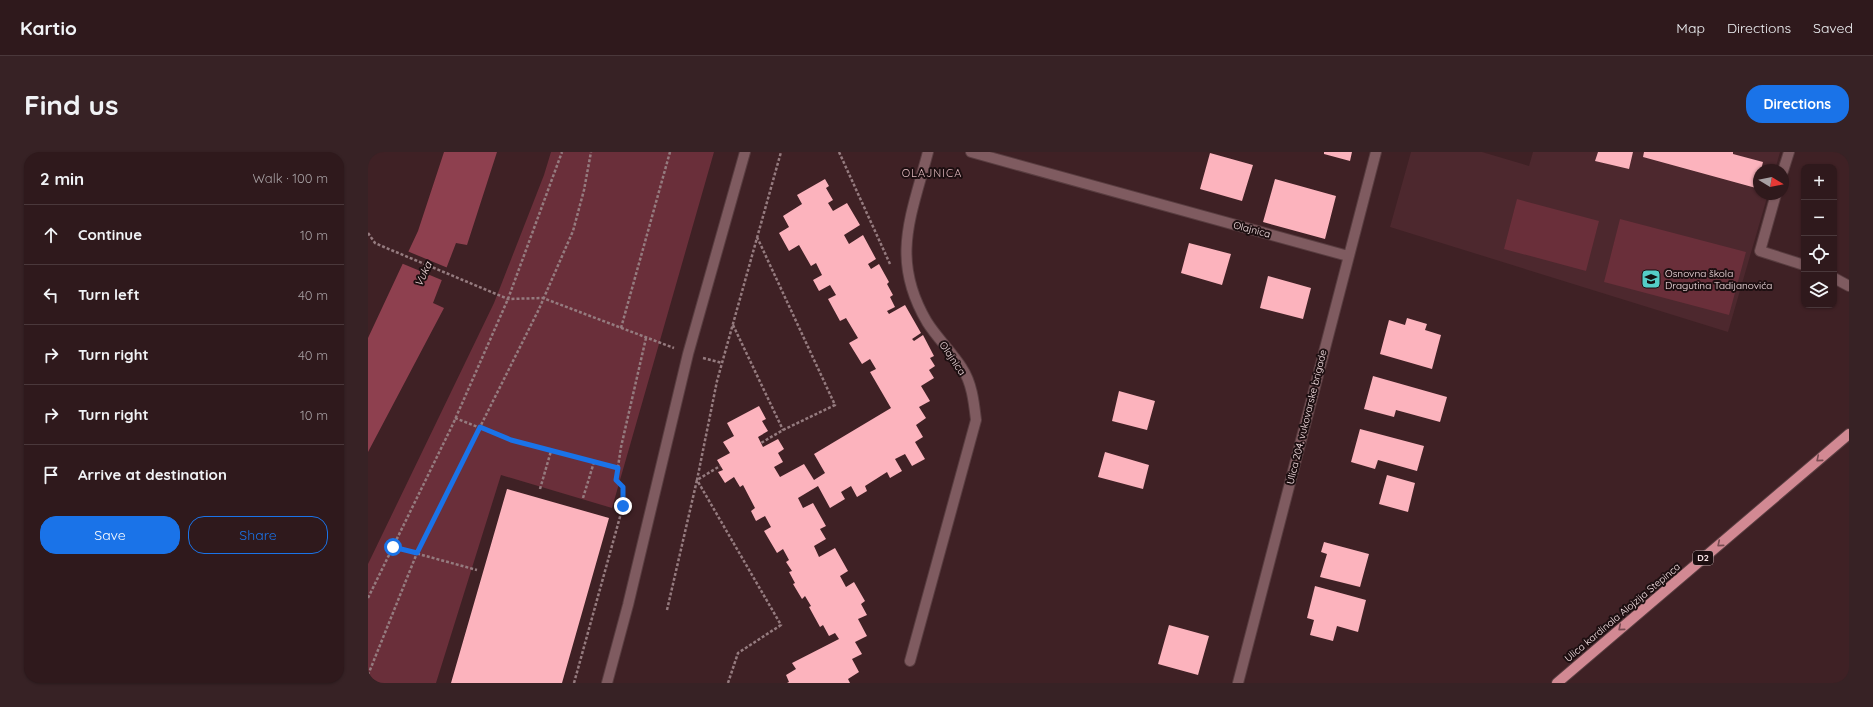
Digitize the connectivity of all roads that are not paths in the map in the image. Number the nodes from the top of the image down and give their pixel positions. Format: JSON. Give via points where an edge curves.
{"nodes":[{"id":1,"x":745,"y":152,"type":"edge"},
{"id":2,"x":928,"y":152,"type":"edge"},
{"id":3,"x":971,"y":152,"type":"edge"},
{"id":4,"x":1376,"y":152,"type":"edge"},
{"id":5,"x":1788,"y":152,"type":"edge"},
{"id":6,"x":1785,"y":164,"type":"edge"},
{"id":7,"x":1774,"y":200,"type":"edge"},
{"id":8,"x":1348,"y":256,"type":"junction"},
{"id":9,"x":1801,"y":264,"type":"edge"},
{"id":10,"x":1837,"y":280,"type":"edge"},
{"id":11,"x":1849,"y":286,"type":"edge"},
{"id":12,"x":1849,"y":434,"type":"edge"},
{"id":13,"x":910,"y":661,"type":"dead end"},
{"id":14,"x":607,"y":683,"type":"edge"},
{"id":15,"x":1238,"y":683,"type":"edge"},
{"id":16,"x":1557,"y":683,"type":"edge"}],
"edges":[{"from":1,"to":14,"type":"street","via":[[688,354]]},
{"from":2,"to":13,"type":"street","name":"Olajnica","via":[[906,234],[905,262],[911,289],[928,322],[963,369],[973,395],[976,420]]},
{"from":3,"to":8,"type":"street","name":"Olajnica"},
{"from":4,"to":8,"type":"street","name":"Ulica 204. vukovarske brigade"},
{"from":5,"to":6,"type":"street"},
{"from":7,"to":9,"type":"street","via":[[1760,251]]},
{"from":8,"to":15,"type":"street","name":"Ulica 204. vukovarske brigade"},
{"from":10,"to":11,"type":"street"},
{"from":12,"to":16,"type":"main road","name":"Ulica kardinala Alojzija Stepinca","number":"D2","one_way":true}]}
